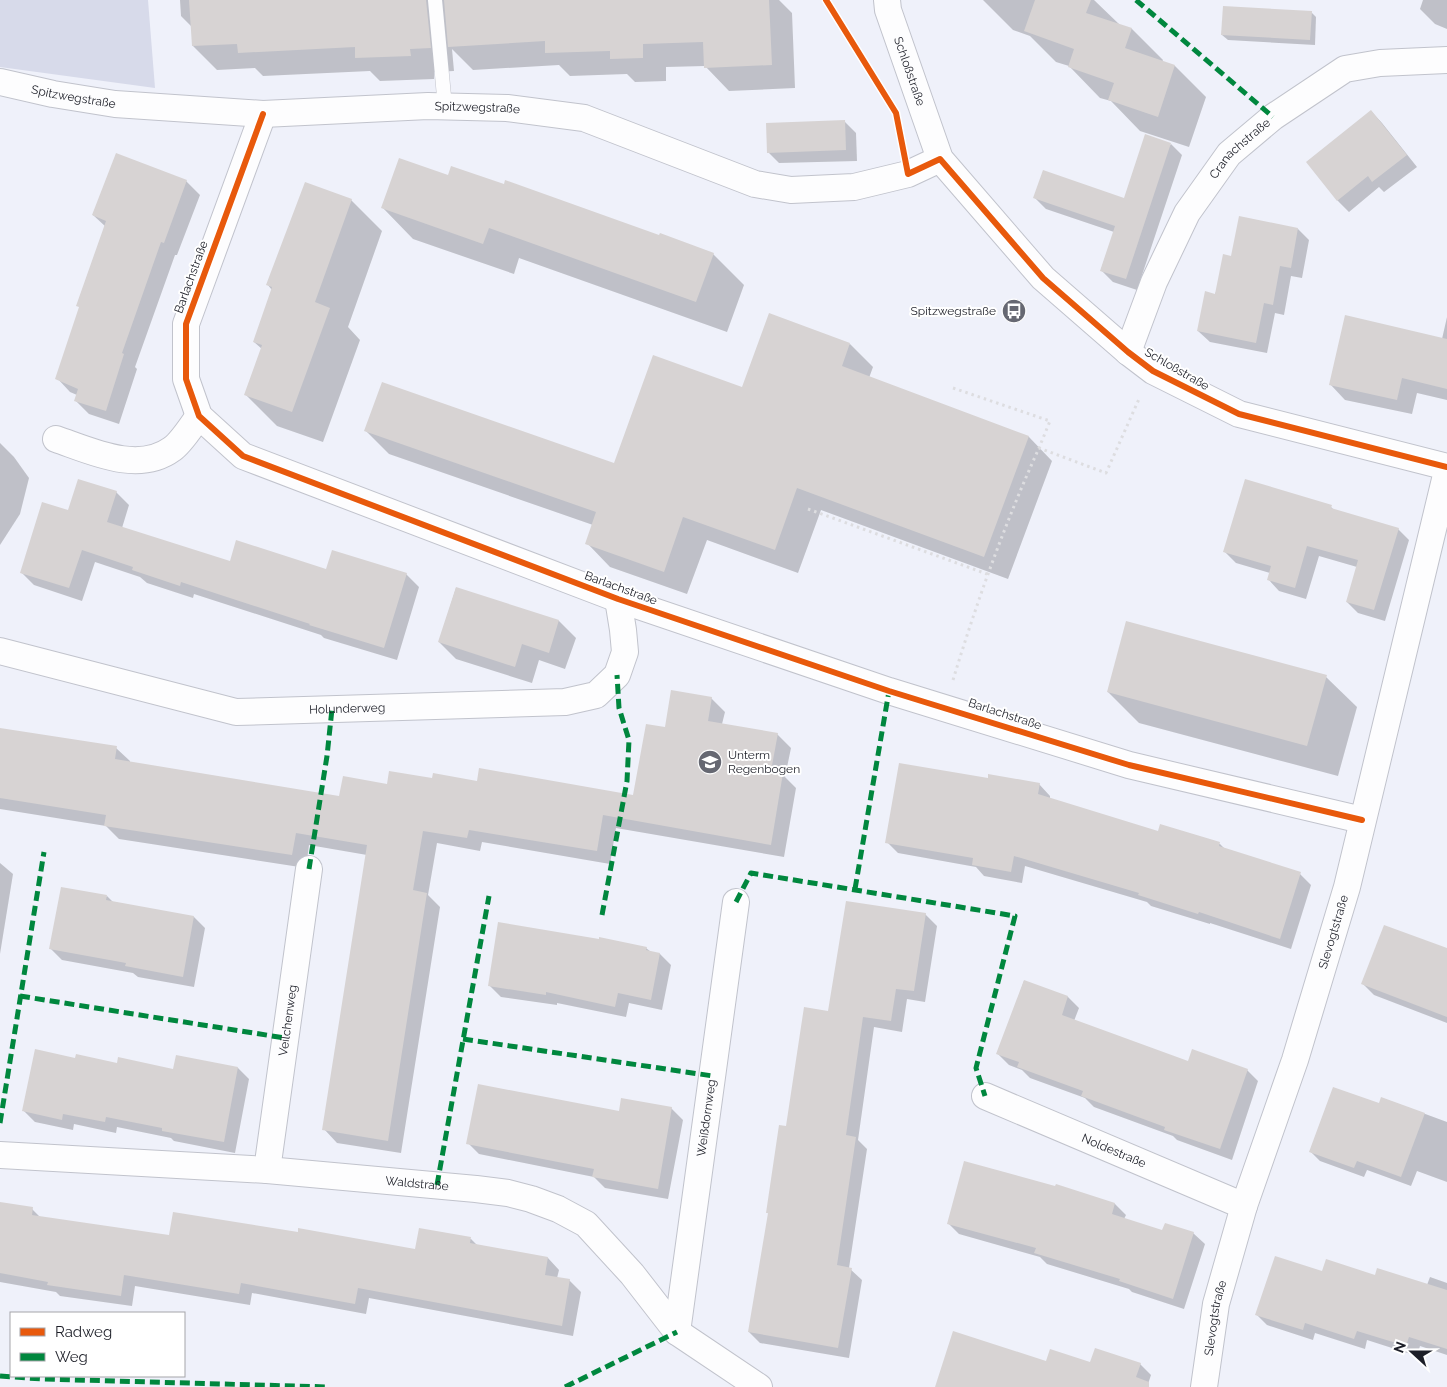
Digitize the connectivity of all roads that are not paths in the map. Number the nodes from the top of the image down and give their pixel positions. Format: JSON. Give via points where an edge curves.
{"nodes":[{"id":1,"x":436,"y":0,"type":"edge"},
{"id":2,"x":887,"y":0,"type":"edge"},
{"id":3,"x":1447,"y":60,"type":"edge"},
{"id":4,"x":0,"y":82,"type":"edge"},
{"id":5,"x":445,"y":107,"type":"junction"},
{"id":6,"x":263,"y":114,"type":"junction"},
{"id":7,"x":940,"y":159,"type":"junction"},
{"id":8,"x":1128,"y":352,"type":"junction"},
{"id":9,"x":199,"y":416,"type":"junction"},
{"id":10,"x":56,"y":439,"type":"dead end"},
{"id":11,"x":1447,"y":467,"type":"edge"},
{"id":12,"x":1447,"y":471,"type":"edge"},
{"id":13,"x":618,"y":600,"type":"junction"},
{"id":14,"x":0,"y":651,"type":"edge"},
{"id":15,"x":1362,"y":820,"type":"junction"},
{"id":16,"x":309,"y":869,"type":"dead end"},
{"id":17,"x":736,"y":902,"type":"dead end"},
{"id":18,"x":985,"y":1096,"type":"dead end"},
{"id":19,"x":0,"y":1155,"type":"edge"},
{"id":20,"x":267,"y":1170,"type":"junction"},
{"id":21,"x":1244,"y":1206,"type":"junction"},
{"id":22,"x":677,"y":1332,"type":"junction"},
{"id":23,"x":759,"y":1387,"type":"edge"},
{"id":24,"x":1204,"y":1387,"type":"edge"}],
"edges":[{"from":1,"to":5,"type":"lane"},
{"from":2,"to":7,"type":"street","name":"Schloßstraße"},
{"from":3,"to":8,"type":"street","name":"Cranachstraße","via":[[1380,63],[1346,69],[1273,116],[1229,154],[1187,213],[1154,282]]},
{"from":4,"to":6,"type":"street","name":"Spitzwegstraße","via":[[115,104]]},
{"from":5,"to":6,"type":"street","name":"Spitzwegstraße"},
{"from":5,"to":7,"type":"street","name":"Spitzwegstraße","via":[[507,108],[584,118],[755,184],[791,190],[854,188],[908,174]]},
{"from":6,"to":9,"type":"street","name":"Barlachstraße","via":[[186,324],[186,380]]},
{"from":7,"to":8,"type":"street","name":"Schloßstraße","via":[[1042,278]]},
{"from":8,"to":11,"type":"street","name":"Schloßstraße","via":[[1153,371],[1239,414]]},
{"from":9,"to":10,"type":"street","via":[[174,448],[155,458],[134,460],[106,456]]},
{"from":9,"to":13,"type":"street","name":"Barlachstraße","via":[[243,456]]},
{"from":12,"to":15,"type":"street","name":"Slevogtstraße"},
{"from":13,"to":14,"type":"street","name":"Holunderweg","via":[[625,652],[617,676],[596,695],[565,702],[236,712]]},
{"from":13,"to":15,"type":"street","name":"Barlachstraße","via":[[889,691],[1129,765]]},
{"from":15,"to":21,"type":"street","name":"Slevogtstraße","via":[[1347,887],[1295,1060]]},
{"from":16,"to":20,"type":"street","name":"Veilchenweg"},
{"from":17,"to":22,"type":"street","name":"Weißdornweg"},
{"from":18,"to":21,"type":"street","name":"Noldestraße"},
{"from":19,"to":20,"type":"street","name":"Waldstraße"},
{"from":20,"to":22,"type":"street","name":"Waldstraße","via":[[508,1193],[558,1209],[586,1224],[632,1274]]},
{"from":21,"to":24,"type":"street","name":"Slevogtstraße","via":[[1216,1304]]},
{"from":22,"to":23,"type":"street","name":"Waldstraße"}]}
